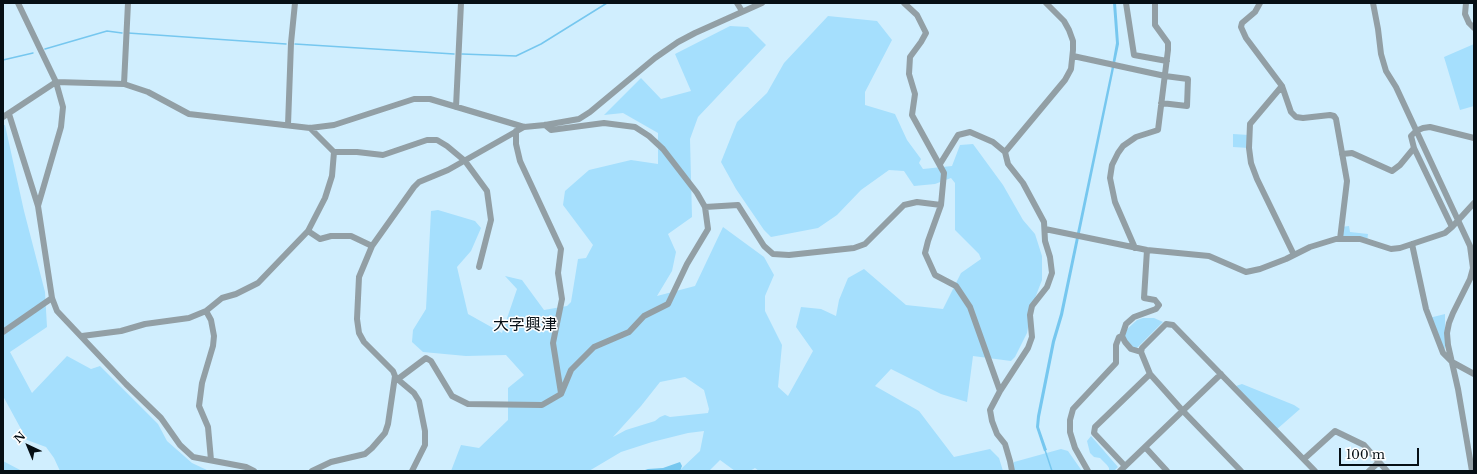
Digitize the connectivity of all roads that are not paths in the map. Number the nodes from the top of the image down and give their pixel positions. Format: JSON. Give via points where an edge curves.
{"nodes":[{"id":1,"x":18,"y":3,"type":"edge"},
{"id":2,"x":128,"y":3,"type":"edge"},
{"id":3,"x":294,"y":3,"type":"edge"},
{"id":4,"x":462,"y":3,"type":"edge"},
{"id":5,"x":737,"y":3,"type":"edge"},
{"id":6,"x":762,"y":3,"type":"edge"},
{"id":7,"x":904,"y":3,"type":"edge"},
{"id":8,"x":1046,"y":3,"type":"edge"},
{"id":9,"x":1126,"y":3,"type":"edge"},
{"id":10,"x":1155,"y":3,"type":"edge"},
{"id":11,"x":1260,"y":3,"type":"edge"},
{"id":12,"x":1373,"y":3,"type":"edge"},
{"id":13,"x":1466,"y":3,"type":"edge"},
{"id":14,"x":742,"y":11,"type":"junction"},
{"id":15,"x":1474,"y":28,"type":"edge"},
{"id":16,"x":1073,"y":56,"type":"junction"},
{"id":17,"x":1167,"y":62,"type":"junction"},
{"id":18,"x":1165,"y":76,"type":"junction"},
{"id":19,"x":56,"y":82,"type":"junction"},
{"id":20,"x":124,"y":84,"type":"junction"},
{"id":21,"x":1282,"y":86,"type":"junction"},
{"id":22,"x":1161,"y":103,"type":"junction"},
{"id":23,"x":456,"y":106,"type":"junction"},
{"id":24,"x":9,"y":114,"type":"junction"},
{"id":25,"x":3,"y":117,"type":"edge"},
{"id":26,"x":288,"y":125,"type":"junction"},
{"id":27,"x":545,"y":125,"type":"junction"},
{"id":28,"x":524,"y":127,"type":"junction"},
{"id":29,"x":310,"y":128,"type":"junction"},
{"id":30,"x":1416,"y":131,"type":"junction"},
{"id":31,"x":516,"y":132,"type":"junction"},
{"id":32,"x":1474,"y":138,"type":"edge"},
{"id":33,"x":1414,"y":148,"type":"junction"},
{"id":34,"x":334,"y":152,"type":"junction"},
{"id":35,"x":1005,"y":152,"type":"junction"},
{"id":36,"x":1342,"y":154,"type":"junction"},
{"id":37,"x":465,"y":161,"type":"junction"},
{"id":38,"x":940,"y":164,"type":"junction"},
{"id":39,"x":1474,"y":203,"type":"edge"},
{"id":40,"x":38,"y":206,"type":"junction"},
{"id":41,"x":941,"y":206,"type":"junction"},
{"id":42,"x":705,"y":207,"type":"junction"},
{"id":43,"x":1452,"y":227,"type":"junction"},
{"id":44,"x":1045,"y":229,"type":"junction"},
{"id":45,"x":308,"y":231,"type":"junction"},
{"id":46,"x":1340,"y":239,"type":"junction"},
{"id":47,"x":1412,"y":244,"type":"junction"},
{"id":48,"x":372,"y":246,"type":"junction"},
{"id":49,"x":1135,"y":248,"type":"junction"},
{"id":50,"x":1147,"y":250,"type":"junction"},
{"id":51,"x":1294,"y":255,"type":"junction"},
{"id":52,"x":480,"y":267,"type":"dead end"},
{"id":53,"x":52,"y":298,"type":"junction"},
{"id":54,"x":206,"y":311,"type":"junction"},
{"id":55,"x":3,"y":332,"type":"edge"},
{"id":56,"x":82,"y":336,"type":"junction"},
{"id":57,"x":1122,"y":336,"type":"junction"},
{"id":58,"x":1141,"y":352,"type":"junction"},
{"id":59,"x":1452,"y":362,"type":"junction"},
{"id":60,"x":1150,"y":374,"type":"junction"},
{"id":61,"x":1221,"y":374,"type":"junction"},
{"id":62,"x":1474,"y":374,"type":"edge"},
{"id":63,"x":397,"y":378,"type":"junction"},
{"id":64,"x":1000,"y":391,"type":"junction"},
{"id":65,"x":561,"y":394,"type":"junction"},
{"id":66,"x":1182,"y":410,"type":"junction"},
{"id":67,"x":1145,"y":447,"type":"junction"},
{"id":68,"x":1304,"y":459,"type":"junction"},
{"id":69,"x":211,"y":460,"type":"junction"},
{"id":70,"x":1379,"y":462,"type":"junction"},
{"id":71,"x":1125,"y":466,"type":"junction"},
{"id":72,"x":254,"y":471,"type":"edge"},
{"id":73,"x":312,"y":471,"type":"edge"},
{"id":74,"x":412,"y":471,"type":"edge"},
{"id":75,"x":1012,"y":471,"type":"edge"},
{"id":76,"x":1088,"y":471,"type":"edge"},
{"id":77,"x":1120,"y":471,"type":"edge"},
{"id":78,"x":1167,"y":471,"type":"edge"},
{"id":79,"x":1241,"y":471,"type":"edge"},
{"id":80,"x":1315,"y":471,"type":"edge"},
{"id":81,"x":1369,"y":471,"type":"edge"},
{"id":82,"x":1387,"y":471,"type":"edge"},
{"id":83,"x":1472,"y":471,"type":"edge"}],
"edges":[{"from":1,"to":19,"type":"street"},
{"from":2,"to":20,"type":"street"},
{"from":3,"to":26,"type":"street","via":[[290,43]]},
{"from":4,"to":23,"type":"street"},
{"from":5,"to":14,"type":"street"},
{"from":6,"to":14,"type":"street"},
{"from":7,"to":38,"type":"street","via":[[917,15],[926,33],[910,57],[909,74],[915,94],[912,115]]},
{"from":8,"to":16,"type":"street","via":[[1064,21],[1069,30],[1073,41]]},
{"from":9,"to":17,"type":"street","via":[[1134,55]]},
{"from":10,"to":17,"type":"street","via":[[1155,25],[1168,43]]},
{"from":11,"to":21,"type":"street","via":[[1255,12],[1242,23],[1241,28]]},
{"from":12,"to":30,"type":"street","via":[[1386,70]]},
{"from":13,"to":15,"type":"street","via":[[1465,14],[1469,24]]},
{"from":14,"to":27,"type":"street","via":[[678,42],[579,119]]},
{"from":16,"to":18,"type":"street"},
{"from":16,"to":35,"type":"street","via":[[1071,69],[1065,80]]},
{"from":17,"to":18,"type":"street"},
{"from":18,"to":22,"type":"street"},
{"from":18,"to":22,"type":"street","via":[[1188,79],[1187,106]]},
{"from":19,"to":20,"type":"street"},
{"from":19,"to":24,"type":"street"},
{"from":19,"to":40,"type":"street","via":[[63,107],[61,127]]},
{"from":20,"to":26,"type":"street","via":[[148,92],[189,114]]},
{"from":21,"to":36,"type":"street","via":[[1291,112],[1296,117],[1334,116]]},
{"from":21,"to":51,"type":"street","via":[[1250,124],[1249,148],[1257,179]]},
{"from":22,"to":49,"type":"street","via":[[1158,130],[1136,137],[1118,153],[1112,165],[1110,178],[1115,202]]},
{"from":23,"to":28,"type":"street"},
{"from":23,"to":29,"type":"street","via":[[430,99],[414,99],[334,125]]},
{"from":24,"to":25,"type":"street"},
{"from":24,"to":40,"type":"street"},
{"from":26,"to":29,"type":"street"},
{"from":27,"to":28,"type":"street"},
{"from":27,"to":42,"type":"street","via":[[551,130],[604,123],[635,127],[663,149]]},
{"from":28,"to":31,"type":"street"},
{"from":29,"to":34,"type":"street"},
{"from":30,"to":32,"type":"street","via":[[1436,128]]},
{"from":30,"to":33,"type":"street","via":[[1411,136]]},
{"from":30,"to":59,"type":"street","via":[[1466,234],[1472,257],[1470,279],[1449,323],[1448,345]]},
{"from":31,"to":37,"type":"street"},
{"from":31,"to":65,"type":"street","via":[[520,161],[561,249],[558,273],[562,299],[553,343]]},
{"from":33,"to":36,"type":"street","via":[[1392,171],[1352,153]]},
{"from":33,"to":43,"type":"street"},
{"from":34,"to":37,"type":"street","via":[[383,155],[427,140],[437,140]]},
{"from":34,"to":45,"type":"street","via":[[332,176],[325,198]]},
{"from":35,"to":38,"type":"street","via":[[993,142],[970,132],[958,136]]},
{"from":35,"to":44,"type":"street","via":[[1008,164],[1026,188],[1044,222]]},
{"from":36,"to":46,"type":"street","via":[[1347,181]]},
{"from":37,"to":48,"type":"street","via":[[419,182]]},
{"from":37,"to":52,"type":"street","via":[[487,191],[491,220]]},
{"from":38,"to":41,"type":"street","via":[[944,173]]},
{"from":39,"to":43,"type":"street"},
{"from":40,"to":53,"type":"street"},
{"from":41,"to":42,"type":"street","via":[[917,202],[904,205],[865,244],[854,248],[789,255],[773,254],[764,246],[738,205]]},
{"from":41,"to":64,"type":"street","via":[[926,254],[935,275],[956,286],[970,307]]},
{"from":42,"to":65,"type":"street","via":[[708,228],[668,304],[644,316],[629,332],[594,347],[571,370]]},
{"from":43,"to":47,"type":"street","via":[[1445,233]]},
{"from":44,"to":49,"type":"street"},
{"from":44,"to":64,"type":"street","via":[[1052,273],[1047,287],[1032,306],[1032,337],[1028,348]]},
{"from":45,"to":48,"type":"street","via":[[320,239],[351,236]]},
{"from":45,"to":54,"type":"street","via":[[258,283],[222,298]]},
{"from":46,"to":47,"type":"street","via":[[1360,239],[1391,249]]},
{"from":46,"to":51,"type":"street","via":[[1310,247]]},
{"from":47,"to":59,"type":"street","via":[[1426,309],[1443,352]]},
{"from":48,"to":63,"type":"street","via":[[359,277],[358,333]]},
{"from":49,"to":50,"type":"street"},
{"from":50,"to":51,"type":"street","via":[[1210,256],[1246,272]]},
{"from":50,"to":57,"type":"street","via":[[1144,298],[1155,300],[1159,305],[1156,309],[1134,317],[1126,324]]},
{"from":53,"to":55,"type":"street"},
{"from":53,"to":56,"type":"street","via":[[58,311]]},
{"from":54,"to":56,"type":"street","via":[[189,318]]},
{"from":54,"to":69,"type":"street","via":[[211,320],[214,336],[199,406],[208,427]]},
{"from":56,"to":69,"type":"street","via":[[161,418],[193,457]]},
{"from":57,"to":58,"type":"street","via":[[1131,349]]},
{"from":57,"to":76,"type":"street","via":[[1116,345],[1116,363],[1073,409],[1070,420],[1070,432],[1075,448]]},
{"from":58,"to":60,"type":"street"},
{"from":58,"to":61,"type":"street","via":[[1166,324],[1174,325]]},
{"from":59,"to":62,"type":"street"},
{"from":59,"to":83,"type":"street"},
{"from":60,"to":66,"type":"street"},
{"from":60,"to":71,"type":"street","via":[[1095,427],[1094,433]]},
{"from":61,"to":66,"type":"street"},
{"from":61,"to":68,"type":"street"},
{"from":63,"to":65,"type":"street","via":[[426,358],[431,361],[452,396],[468,404],[542,405]]},
{"from":63,"to":73,"type":"street","via":[[388,424],[377,443],[365,454],[331,462]]},
{"from":63,"to":74,"type":"street","via":[[419,401],[425,431],[425,445]]},
{"from":64,"to":75,"type":"street","via":[[990,410],[997,434],[1005,444]]},
{"from":66,"to":67,"type":"street"},
{"from":66,"to":79,"type":"street"},
{"from":67,"to":71,"type":"street"},
{"from":67,"to":78,"type":"street"},
{"from":68,"to":70,"type":"street","via":[[1334,431],[1364,445]]},
{"from":68,"to":80,"type":"street"},
{"from":69,"to":72,"type":"street"},
{"from":70,"to":81,"type":"street"},
{"from":70,"to":82,"type":"street"},
{"from":71,"to":77,"type":"street"}]}
